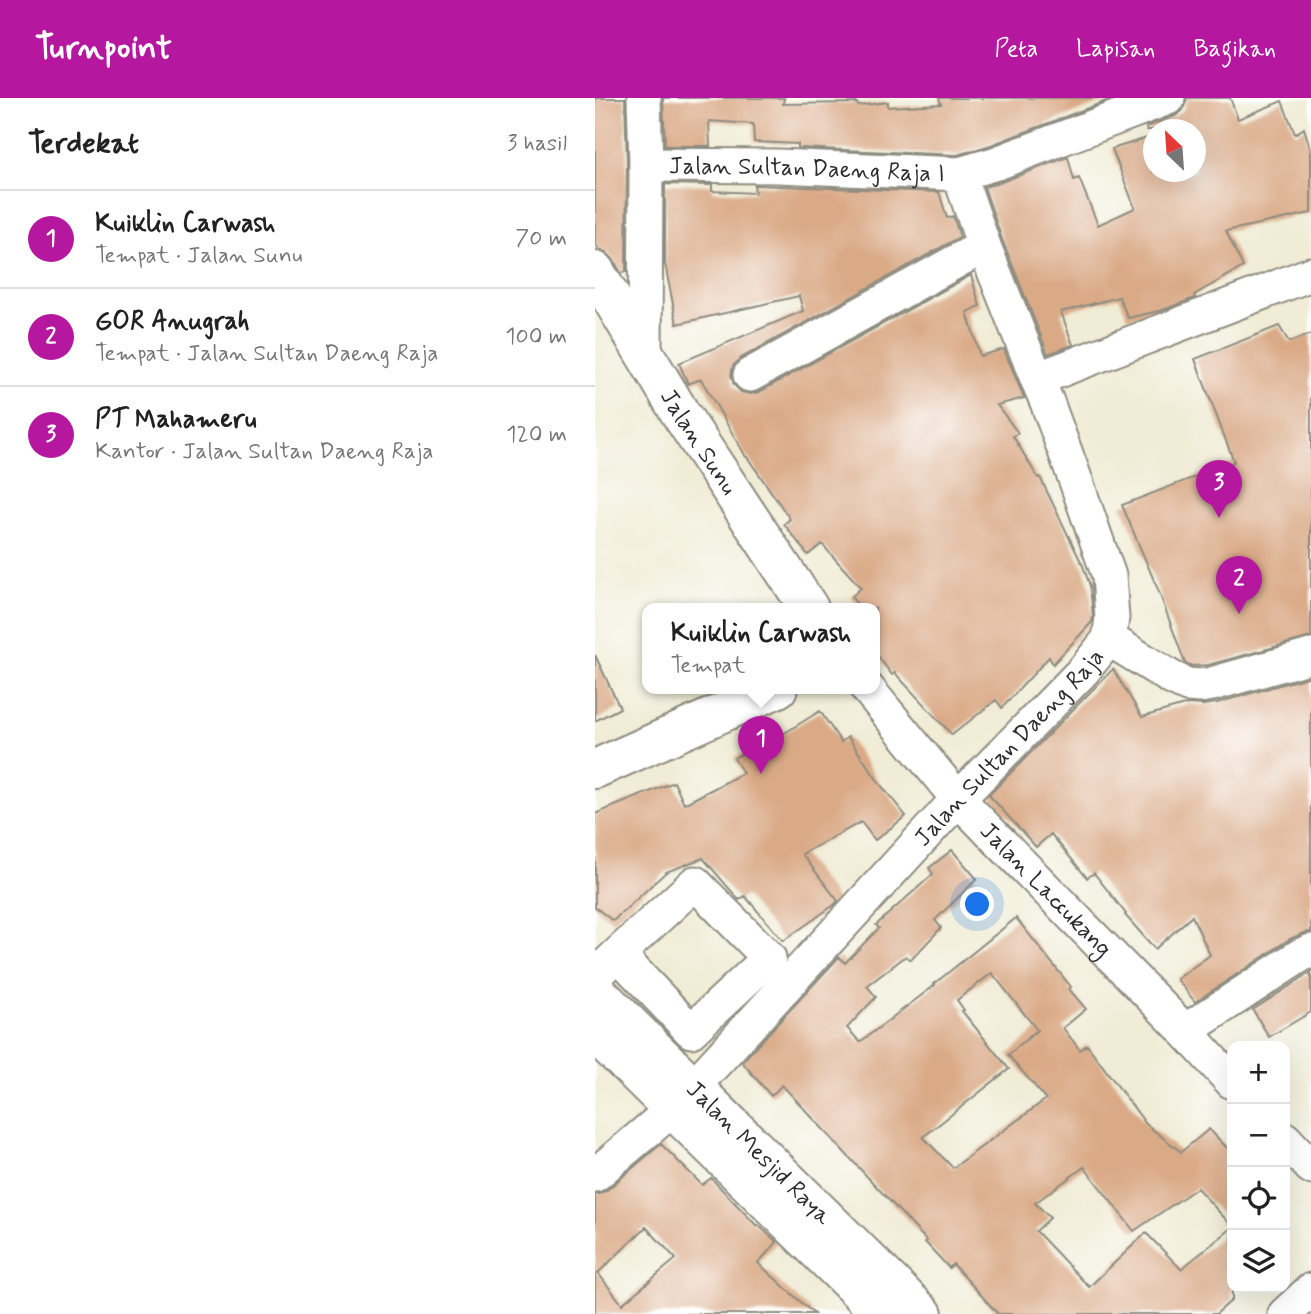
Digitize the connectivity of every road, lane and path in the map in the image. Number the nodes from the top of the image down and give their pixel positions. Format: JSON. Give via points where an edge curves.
{"nodes":[{"id":1,"x":644,"y":98,"type":"edge"},
{"id":2,"x":1168,"y":98,"type":"edge"},
{"id":3,"x":646,"y":165,"type":"junction"},
{"id":4,"x":959,"y":174,"type":"junction"},
{"id":5,"x":984,"y":246,"type":"junction"},
{"id":6,"x":595,"y":271,"type":"edge"},
{"id":7,"x":1311,"y":274,"type":"edge"},
{"id":8,"x":645,"y":354,"type":"junction"},
{"id":9,"x":750,"y":375,"type":"dead end"},
{"id":10,"x":1037,"y":379,"type":"junction"},
{"id":11,"x":806,"y":603,"type":"edge"},
{"id":12,"x":1109,"y":639,"type":"junction"},
{"id":13,"x":1311,"y":656,"type":"edge"},
{"id":14,"x":764,"y":694,"type":"edge"},
{"id":15,"x":872,"y":694,"type":"edge"},
{"id":16,"x":595,"y":769,"type":"edge"},
{"id":17,"x":958,"y":799,"type":"junction"},
{"id":18,"x":1311,"y":951,"type":"edge"},
{"id":19,"x":606,"y":965,"type":"edge"},
{"id":20,"x":595,"y":990,"type":"edge"},
{"id":21,"x":734,"y":991,"type":"junction"},
{"id":22,"x":758,"y":1016,"type":"junction"},
{"id":23,"x":1185,"y":1031,"type":"junction"},
{"id":24,"x":595,"y":1033,"type":"edge"},
{"id":25,"x":1227,"y":1077,"type":"edge"},
{"id":26,"x":683,"y":1098,"type":"junction"},
{"id":27,"x":1290,"y":1144,"type":"edge"},
{"id":28,"x":1311,"y":1167,"type":"edge"},
{"id":29,"x":595,"y":1175,"type":"edge"},
{"id":30,"x":855,"y":1267,"type":"junction"},
{"id":31,"x":1311,"y":1290,"type":"edge"},
{"id":32,"x":882,"y":1314,"type":"edge"},
{"id":33,"x":923,"y":1314,"type":"edge"},
{"id":34,"x":1285,"y":1314,"type":"edge"}],
"edges":[{"from":1,"to":3,"type":"street"},
{"from":2,"to":4,"type":"street"},
{"from":3,"to":4,"type":"street","name":"Jalan Sultan Daeng Raja I"},
{"from":3,"to":8,"type":"street"},
{"from":4,"to":5,"type":"street","name":"Jalan Sultan Daeng Raja I"},
{"from":5,"to":9,"type":"street"},
{"from":5,"to":10,"type":"street","name":"Jalan Sultan Daeng Raja I"},
{"from":6,"to":8,"type":"main road","name":"Jalan Sunu"},
{"from":7,"to":10,"type":"street"},
{"from":8,"to":11,"type":"main road","name":"Jalan Sunu"},
{"from":10,"to":12,"type":"street","name":"Jalan Sultan Daeng Raja","via":[[1109,576]]},
{"from":12,"to":13,"type":"street","via":[[1187,685],[1212,684]]},
{"from":12,"to":17,"type":"street","name":"Jalan Sultan Daeng Raja"},
{"from":14,"to":16,"type":"main road"},
{"from":15,"to":17,"type":"street","name":"Jalan Laccukang"},
{"from":17,"to":22,"type":"street","name":"Jalan Sultan Daeng Raja"},
{"from":17,"to":23,"type":"street","name":"Jalan Laccukang"},
{"from":18,"to":23,"type":"street"},
{"from":19,"to":21,"type":"street","via":[[691,1031]]},
{"from":19,"to":21,"type":"street","via":[[695,883],[769,958]]},
{"from":20,"to":26,"type":"main road","name":"Jalan Mesjid Raya"},
{"from":21,"to":22,"type":"street"},
{"from":22,"to":26,"type":"street","name":"Jalan Sultan Daeng Raja"},
{"from":23,"to":25,"type":"street","name":"Jalan Laccukang"},
{"from":24,"to":26,"type":"main road","name":"Jalan Mesjid Raya"},
{"from":26,"to":29,"type":"street","name":"Jalan Sultan Daeng Raja"},
{"from":26,"to":30,"type":"main road","name":"Jalan Mesjid Raya"},
{"from":27,"to":28,"type":"street"},
{"from":30,"to":32,"type":"main road","name":"Jalan Mesjid Raya"},
{"from":30,"to":33,"type":"main road","name":"Jalan Mesjid Raya"},
{"from":31,"to":34,"type":"street"}]}
